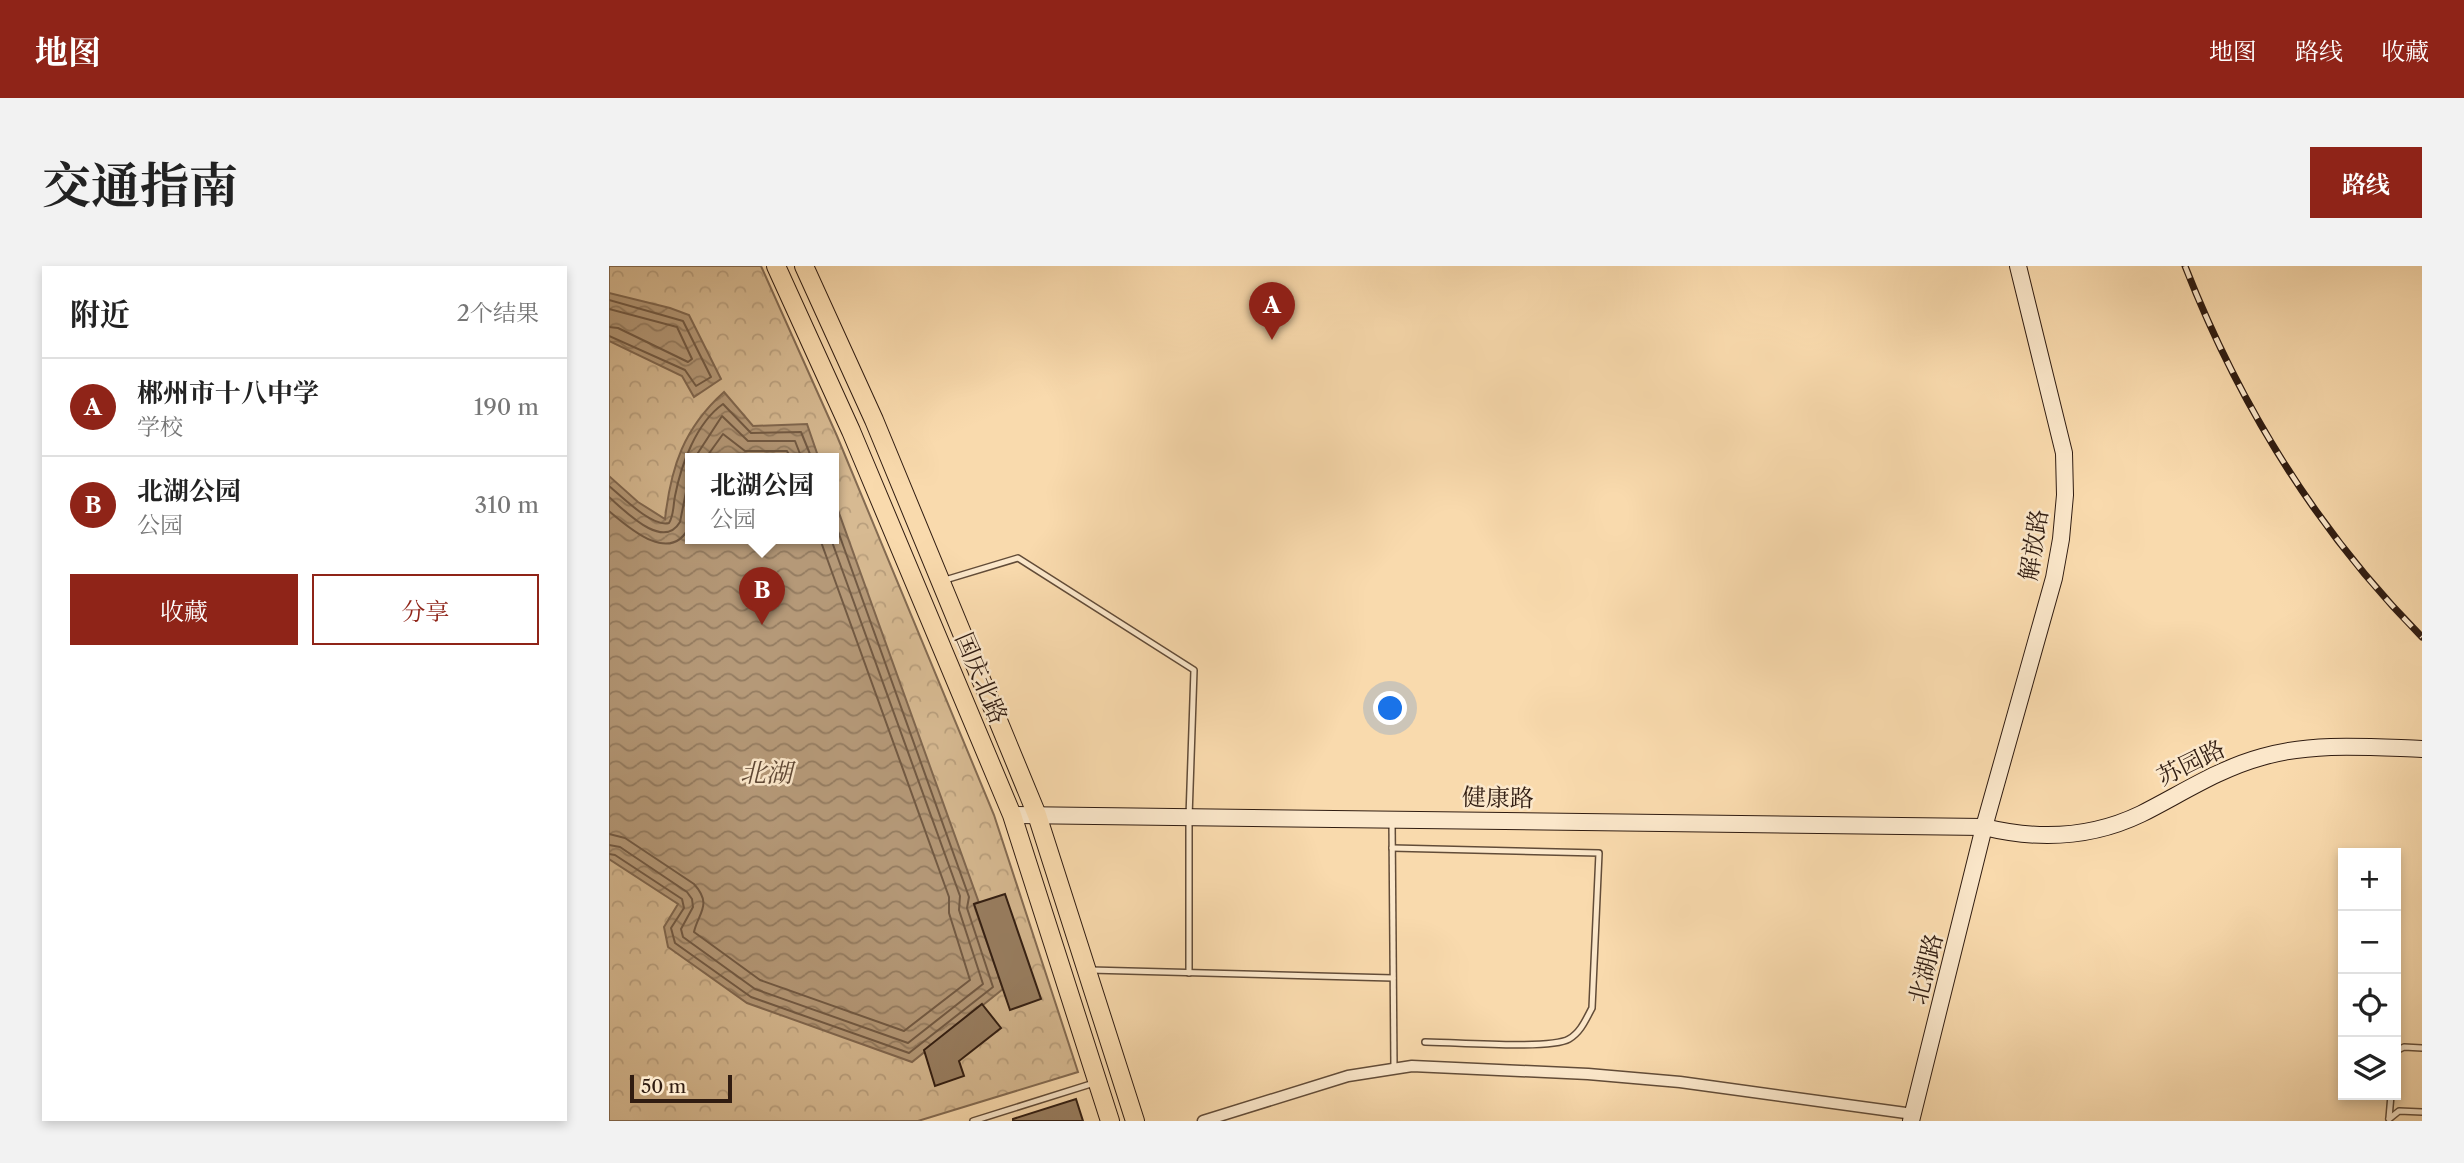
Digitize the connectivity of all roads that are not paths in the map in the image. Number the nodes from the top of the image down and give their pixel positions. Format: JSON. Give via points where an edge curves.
{"nodes":[{"id":1,"x":776,"y":266,"type":"edge"},
{"id":2,"x":804,"y":266,"type":"edge"},
{"id":3,"x":2018,"y":266,"type":"edge"},
{"id":4,"x":942,"y":581,"type":"junction"},
{"id":5,"x":2422,"y":750,"type":"edge"},
{"id":6,"x":1012,"y":815,"type":"junction"},
{"id":7,"x":1037,"y":815,"type":"junction"},
{"id":8,"x":1189,"y":817,"type":"junction"},
{"id":9,"x":1392,"y":819,"type":"junction"},
{"id":10,"x":1984,"y":827,"type":"junction"},
{"id":11,"x":1392,"y":848,"type":"junction"},
{"id":12,"x":1086,"y":970,"type":"junction"},
{"id":13,"x":1189,"y":973,"type":"junction"},
{"id":14,"x":1394,"y":978,"type":"junction"},
{"id":15,"x":1425,"y":1042,"type":"dead end"},
{"id":16,"x":2401,"y":1048,"type":"edge"},
{"id":17,"x":2422,"y":1048,"type":"edge"},
{"id":18,"x":1394,"y":1069,"type":"junction"},
{"id":19,"x":1097,"y":1082,"type":"junction"},
{"id":20,"x":2391,"y":1100,"type":"edge"},
{"id":21,"x":2393,"y":1100,"type":"edge"},
{"id":22,"x":2404,"y":1111,"type":"junction"},
{"id":23,"x":2422,"y":1112,"type":"edge"},
{"id":24,"x":1912,"y":1117,"type":"edge"},
{"id":25,"x":2389,"y":1120,"type":"edge"},
{"id":26,"x":973,"y":1121,"type":"edge"},
{"id":27,"x":1110,"y":1121,"type":"edge"},
{"id":28,"x":1135,"y":1121,"type":"edge"},
{"id":29,"x":1203,"y":1121,"type":"edge"}],
"edges":[{"from":1,"to":6,"type":"main road","name":"国庆北路","via":[[851,431]]},
{"from":2,"to":4,"type":"main road","name":"国庆北路"},
{"from":3,"to":10,"type":"street","name":"解放路","via":[[2064,453],[2065,495],[2054,578]]},
{"from":4,"to":7,"type":"main road","name":"国庆北路"},
{"from":4,"to":8,"type":"lane","via":[[1018,558],[1194,670]]},
{"from":5,"to":10,"type":"street","name":"苏园路","via":[[2335,746],[2279,752],[2226,769],[2123,822],[2086,832],[2025,835]]},
{"from":6,"to":7,"type":"street","name":"健康路"},
{"from":6,"to":19,"type":"main road","name":"国庆北路"},
{"from":7,"to":8,"type":"street","name":"健康路"},
{"from":7,"to":12,"type":"main road","name":"国庆北路"},
{"from":8,"to":9,"type":"street","name":"健康路"},
{"from":8,"to":13,"type":"lane"},
{"from":9,"to":10,"type":"street","name":"健康路"},
{"from":9,"to":11,"type":"lane"},
{"from":10,"to":24,"type":"street","name":"北湖路"},
{"from":11,"to":14,"type":"lane"},
{"from":11,"to":15,"type":"lane","via":[[1599,853],[1592,1008],[1583,1027],[1568,1040],[1543,1044]]},
{"from":12,"to":13,"type":"lane"},
{"from":12,"to":28,"type":"main road","name":"国庆北路"},
{"from":13,"to":14,"type":"lane"},
{"from":14,"to":18,"type":"lane"},
{"from":16,"to":17,"type":"lane"},
{"from":18,"to":24,"type":"street","via":[[1412,1066],[1680,1082]]},
{"from":18,"to":29,"type":"street","via":[[1347,1076]]},
{"from":19,"to":26,"type":"lane"},
{"from":19,"to":27,"type":"main road","name":"国庆北路"},
{"from":20,"to":25,"type":"lane"},
{"from":21,"to":22,"type":"lane"},
{"from":22,"to":23,"type":"lane"},
{"from":22,"to":25,"type":"lane"}]}
